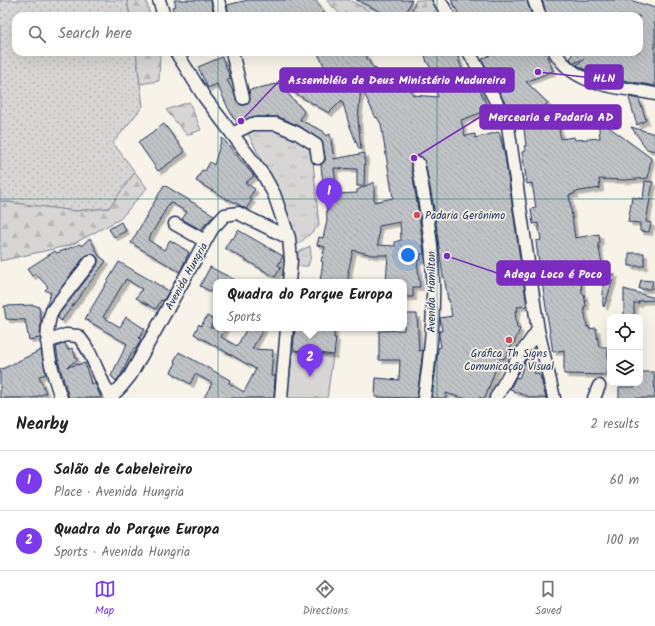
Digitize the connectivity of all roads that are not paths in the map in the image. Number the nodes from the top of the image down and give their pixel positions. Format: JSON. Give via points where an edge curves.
{"nodes":[{"id":1,"x":159,"y":0,"type":"edge"},
{"id":2,"x":218,"y":0,"type":"edge"},
{"id":3,"x":439,"y":0,"type":"edge"},
{"id":4,"x":534,"y":0,"type":"edge"},
{"id":5,"x":163,"y":12,"type":"edge"},
{"id":6,"x":221,"y":12,"type":"edge"},
{"id":7,"x":446,"y":12,"type":"edge"},
{"id":8,"x":538,"y":12,"type":"edge"},
{"id":9,"x":179,"y":56,"type":"edge"},
{"id":10,"x":233,"y":56,"type":"edge"},
{"id":11,"x":471,"y":56,"type":"edge"},
{"id":12,"x":558,"y":56,"type":"edge"},
{"id":13,"x":655,"y":94,"type":"edge"},
{"id":14,"x":243,"y":98,"type":"dead end"},
{"id":15,"x":232,"y":134,"type":"junction"},
{"id":16,"x":318,"y":158,"type":"dead end"},
{"id":17,"x":418,"y":163,"type":"dead end"},
{"id":18,"x":174,"y":224,"type":"dead end"},
{"id":19,"x":289,"y":238,"type":"junction"},
{"id":20,"x":205,"y":241,"type":"junction"},
{"id":21,"x":91,"y":261,"type":"dead end"},
{"id":22,"x":289,"y":279,"type":"edge"},
{"id":23,"x":538,"y":330,"type":"junction"},
{"id":24,"x":287,"y":331,"type":"edge"},
{"id":25,"x":47,"y":342,"type":"junction"},
{"id":26,"x":599,"y":386,"type":"dead end"},
{"id":27,"x":61,"y":398,"type":"edge"},
{"id":28,"x":111,"y":398,"type":"edge"},
{"id":29,"x":281,"y":398,"type":"edge"},
{"id":30,"x":424,"y":398,"type":"edge"},
{"id":31,"x":496,"y":398,"type":"edge"},
{"id":32,"x":554,"y":398,"type":"edge"},
{"id":33,"x":594,"y":398,"type":"edge"}],
"edges":[{"from":1,"to":5,"type":"street"},
{"from":2,"to":6,"type":"street"},
{"from":3,"to":7,"type":"street"},
{"from":4,"to":8,"type":"street"},
{"from":9,"to":15,"type":"street"},
{"from":10,"to":14,"type":"street"},
{"from":11,"to":23,"type":"street","via":[[508,126]]},
{"from":12,"to":13,"type":"street","via":[[565,66],[578,76],[597,83]]},
{"from":15,"to":16,"type":"street","via":[[252,124],[276,124],[316,145]]},
{"from":15,"to":19,"type":"street","via":[[264,176],[274,194]]},
{"from":17,"to":30,"type":"street","name":"Avenida Hamilton","via":[[431,245],[433,284]]},
{"from":18,"to":20,"type":"street"},
{"from":19,"to":20,"type":"street","name":"Avenida Hungria","via":[[238,213],[231,213],[219,220]]},
{"from":19,"to":22,"type":"street"},
{"from":20,"to":28,"type":"street","name":"Avenida Hungria","via":[[130,376]]},
{"from":21,"to":25,"type":"street","via":[[52,310]]},
{"from":23,"to":31,"type":"street","via":[[518,358]]},
{"from":23,"to":32,"type":"street"},
{"from":24,"to":29,"type":"street"},
{"from":25,"to":27,"type":"street"},
{"from":25,"to":28,"type":"street","name":"Avenida Hungria","via":[[66,335],[78,336]]},
{"from":26,"to":33,"type":"street"}]}
